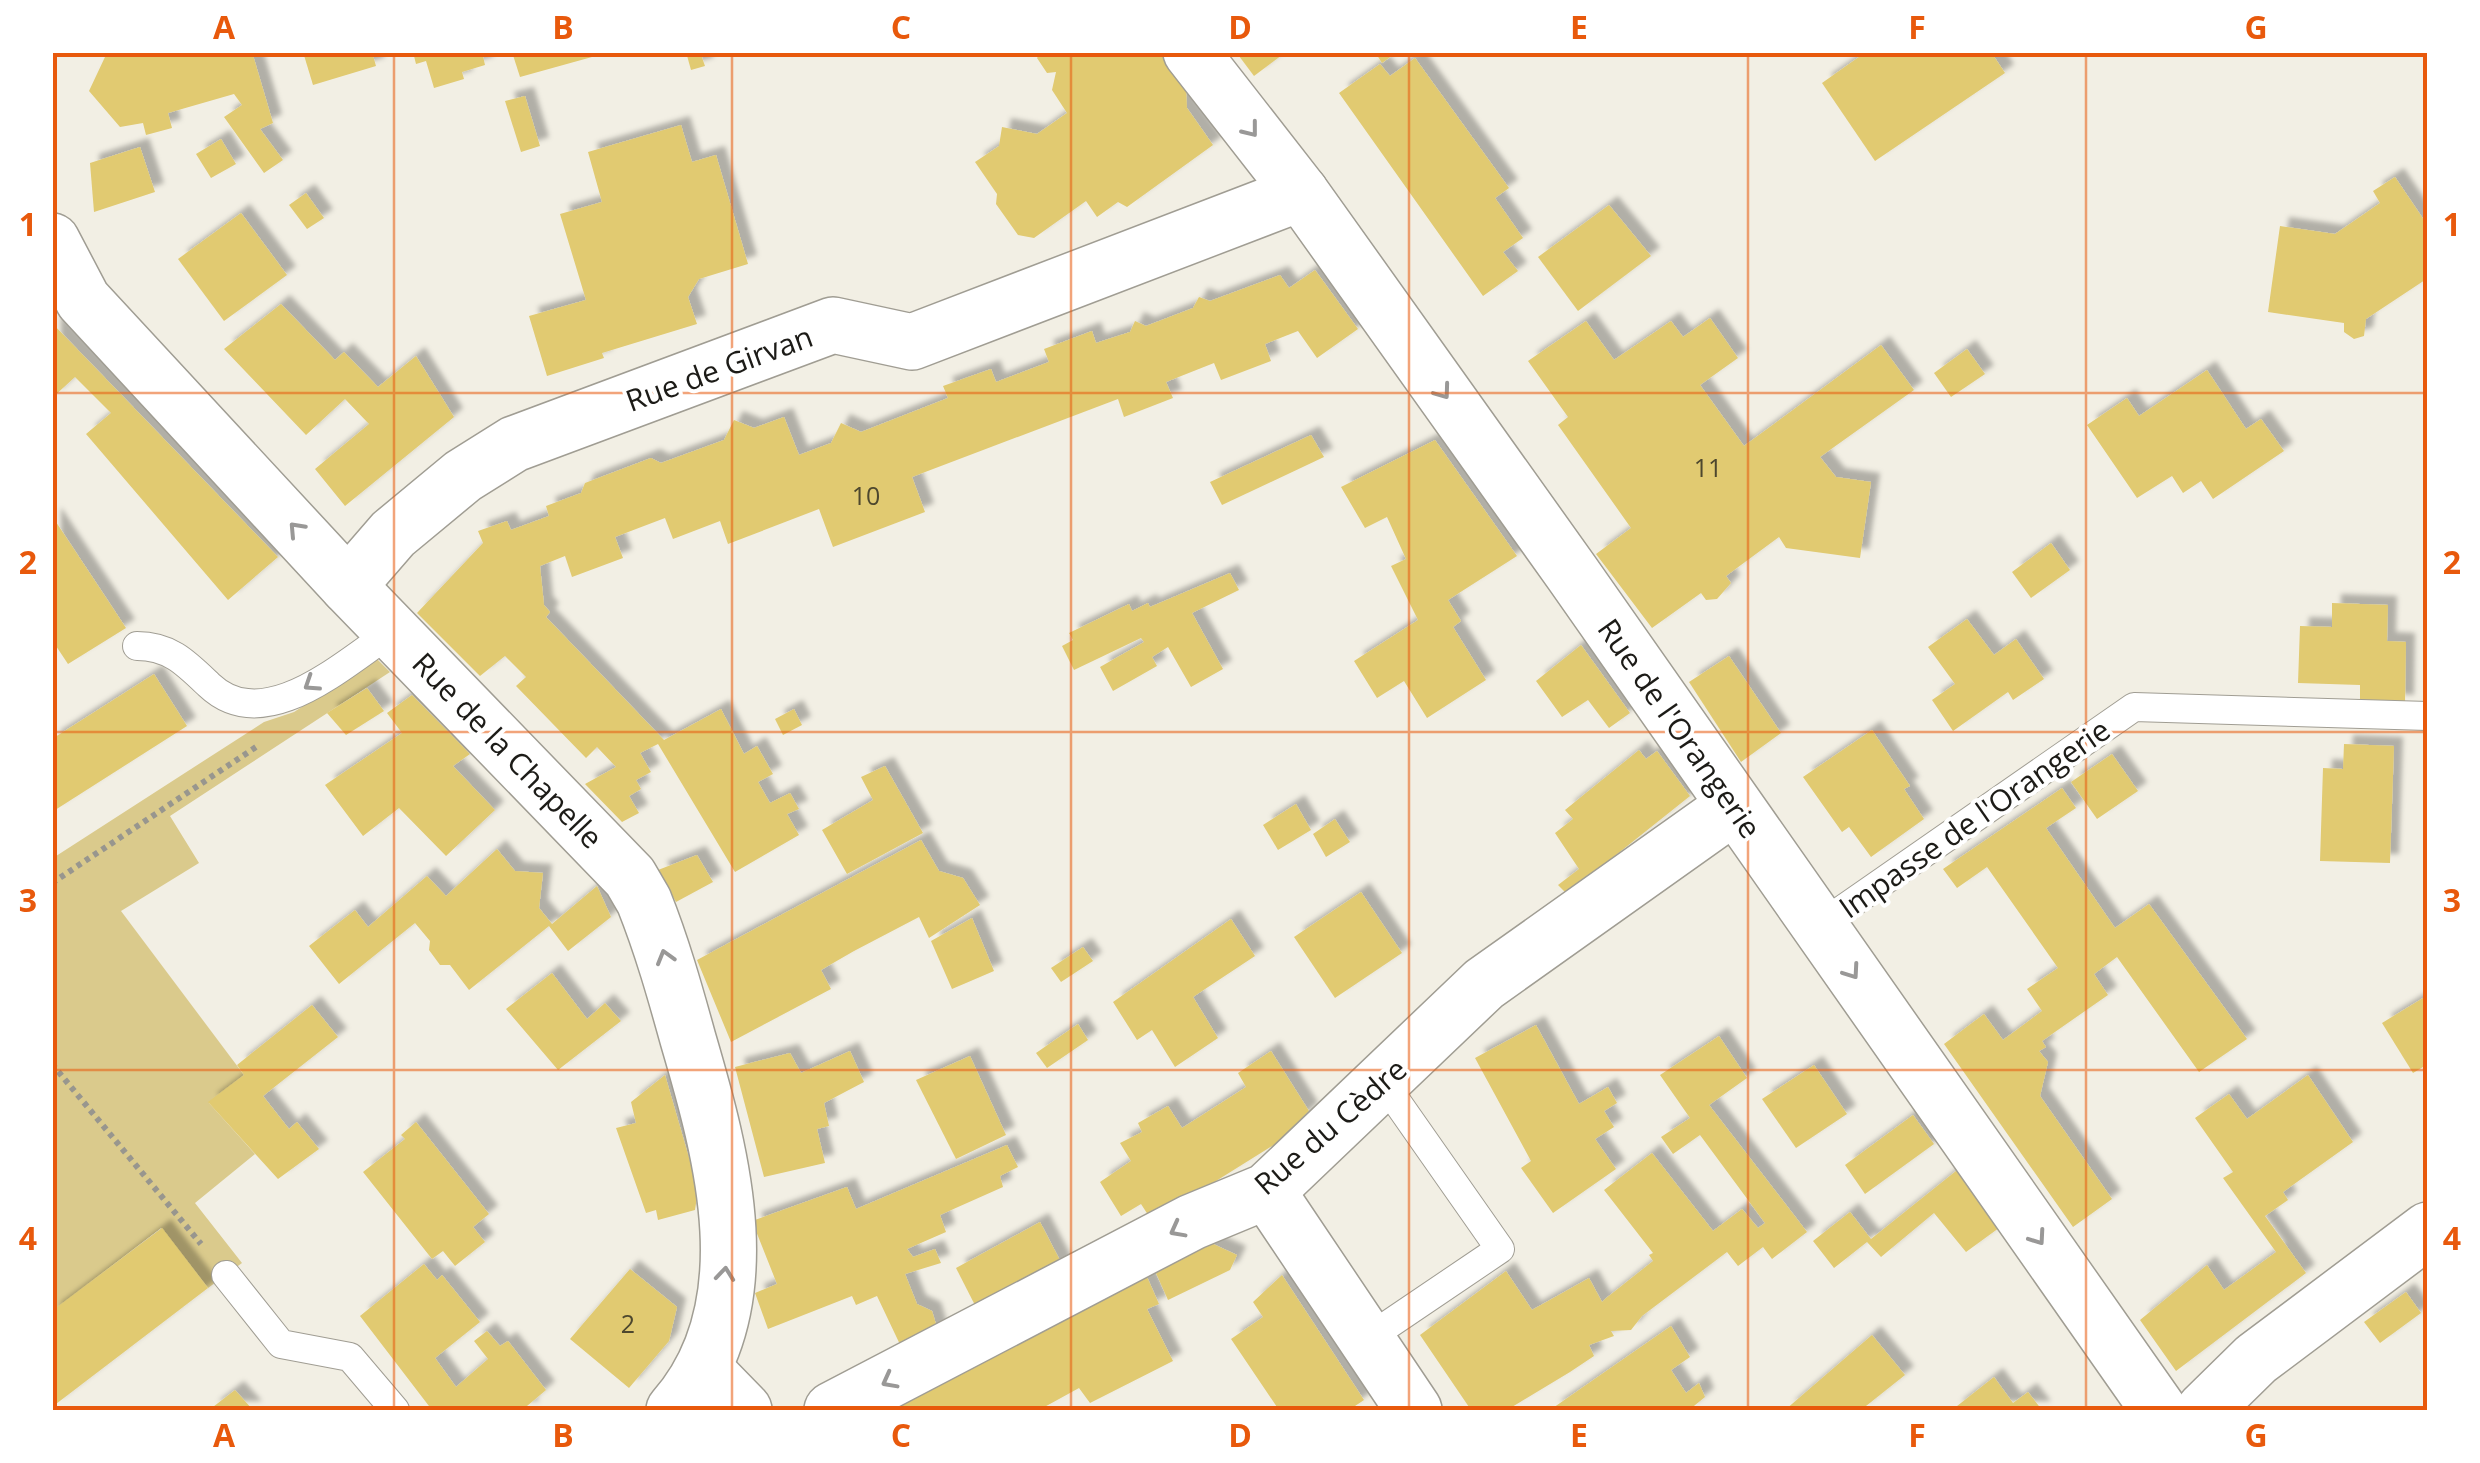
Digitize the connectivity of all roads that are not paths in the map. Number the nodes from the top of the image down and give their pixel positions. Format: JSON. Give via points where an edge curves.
{"nodes":[{"id":1,"x":1191,"y":52,"type":"edge"},
{"id":2,"x":1301,"y":193,"type":"junction"},
{"id":3,"x":57,"y":262,"type":"edge"},
{"id":4,"x":348,"y":586,"type":"junction"},
{"id":5,"x":393,"y":631,"type":"junction"},
{"id":6,"x":137,"y":646,"type":"dead end"},
{"id":7,"x":2428,"y":716,"type":"edge"},
{"id":8,"x":1734,"y":806,"type":"junction"},
{"id":9,"x":1819,"y":926,"type":"junction"},
{"id":10,"x":1383,"y":1082,"type":"junction"},
{"id":11,"x":1267,"y":1191,"type":"junction"},
{"id":12,"x":2428,"y":1230,"type":"edge"},
{"id":13,"x":226,"y":1274,"type":"road end"},
{"id":14,"x":1367,"y":1339,"type":"junction"},
{"id":15,"x":690,"y":1390,"type":"edge"},
{"id":16,"x":395,"y":1410,"type":"edge"},
{"id":17,"x":744,"y":1410,"type":"edge"},
{"id":18,"x":832,"y":1410,"type":"edge"},
{"id":19,"x":1414,"y":1410,"type":"edge"},
{"id":20,"x":2159,"y":1410,"type":"edge"},
{"id":21,"x":2204,"y":1410,"type":"edge"}],
"edges":[{"from":1,"to":2,"type":"street","name":"Rue de l'Orangerie","one_way":true},
{"from":2,"to":4,"type":"street","name":"Rue de Girvan","via":[[912,342],[833,326],[514,444],[393,534]]},
{"from":2,"to":8,"type":"street","name":"Rue de l'Orangerie","one_way":true},
{"from":4,"to":3,"type":"street","name":"Rue de la Chapelle","one_way":true,"via":[[84,300]]},
{"from":4,"to":5,"type":"street","name":"Rue de la Chapelle"},
{"from":5,"to":6,"type":"lane","one_way":true,"via":[[268,704],[238,704],[177,655]]},
{"from":15,"to":5,"type":"street","name":"Rue de la Chapelle","one_way":true,"via":[[725,1278],[728,1207],[715,1131],[644,900],[630,877]]},
{"from":7,"to":9,"type":"lane","name":"Impasse de l'Orangerie","via":[[2134,707]]},
{"from":8,"to":9,"type":"street","name":"Rue de l'Orangerie"},
{"from":8,"to":10,"type":"street","name":"Rue du Cèdre","via":[[1484,984]]},
{"from":9,"to":20,"type":"street","name":"Rue de l'Orangerie","one_way":true},
{"from":10,"to":11,"type":"street","name":"Rue du Cèdre"},
{"from":10,"to":14,"type":"lane","via":[[1500,1248]]},
{"from":11,"to":14,"type":"street"},
{"from":11,"to":18,"type":"street","name":"Rue du Cèdre","one_way":true,"via":[[1192,1222]]},
{"from":12,"to":21,"type":"street","via":[[2256,1359]]},
{"from":13,"to":16,"type":"lane","via":[[281,1344],[350,1357]]},
{"from":14,"to":19,"type":"street"},
{"from":15,"to":17,"type":"street"}]}
